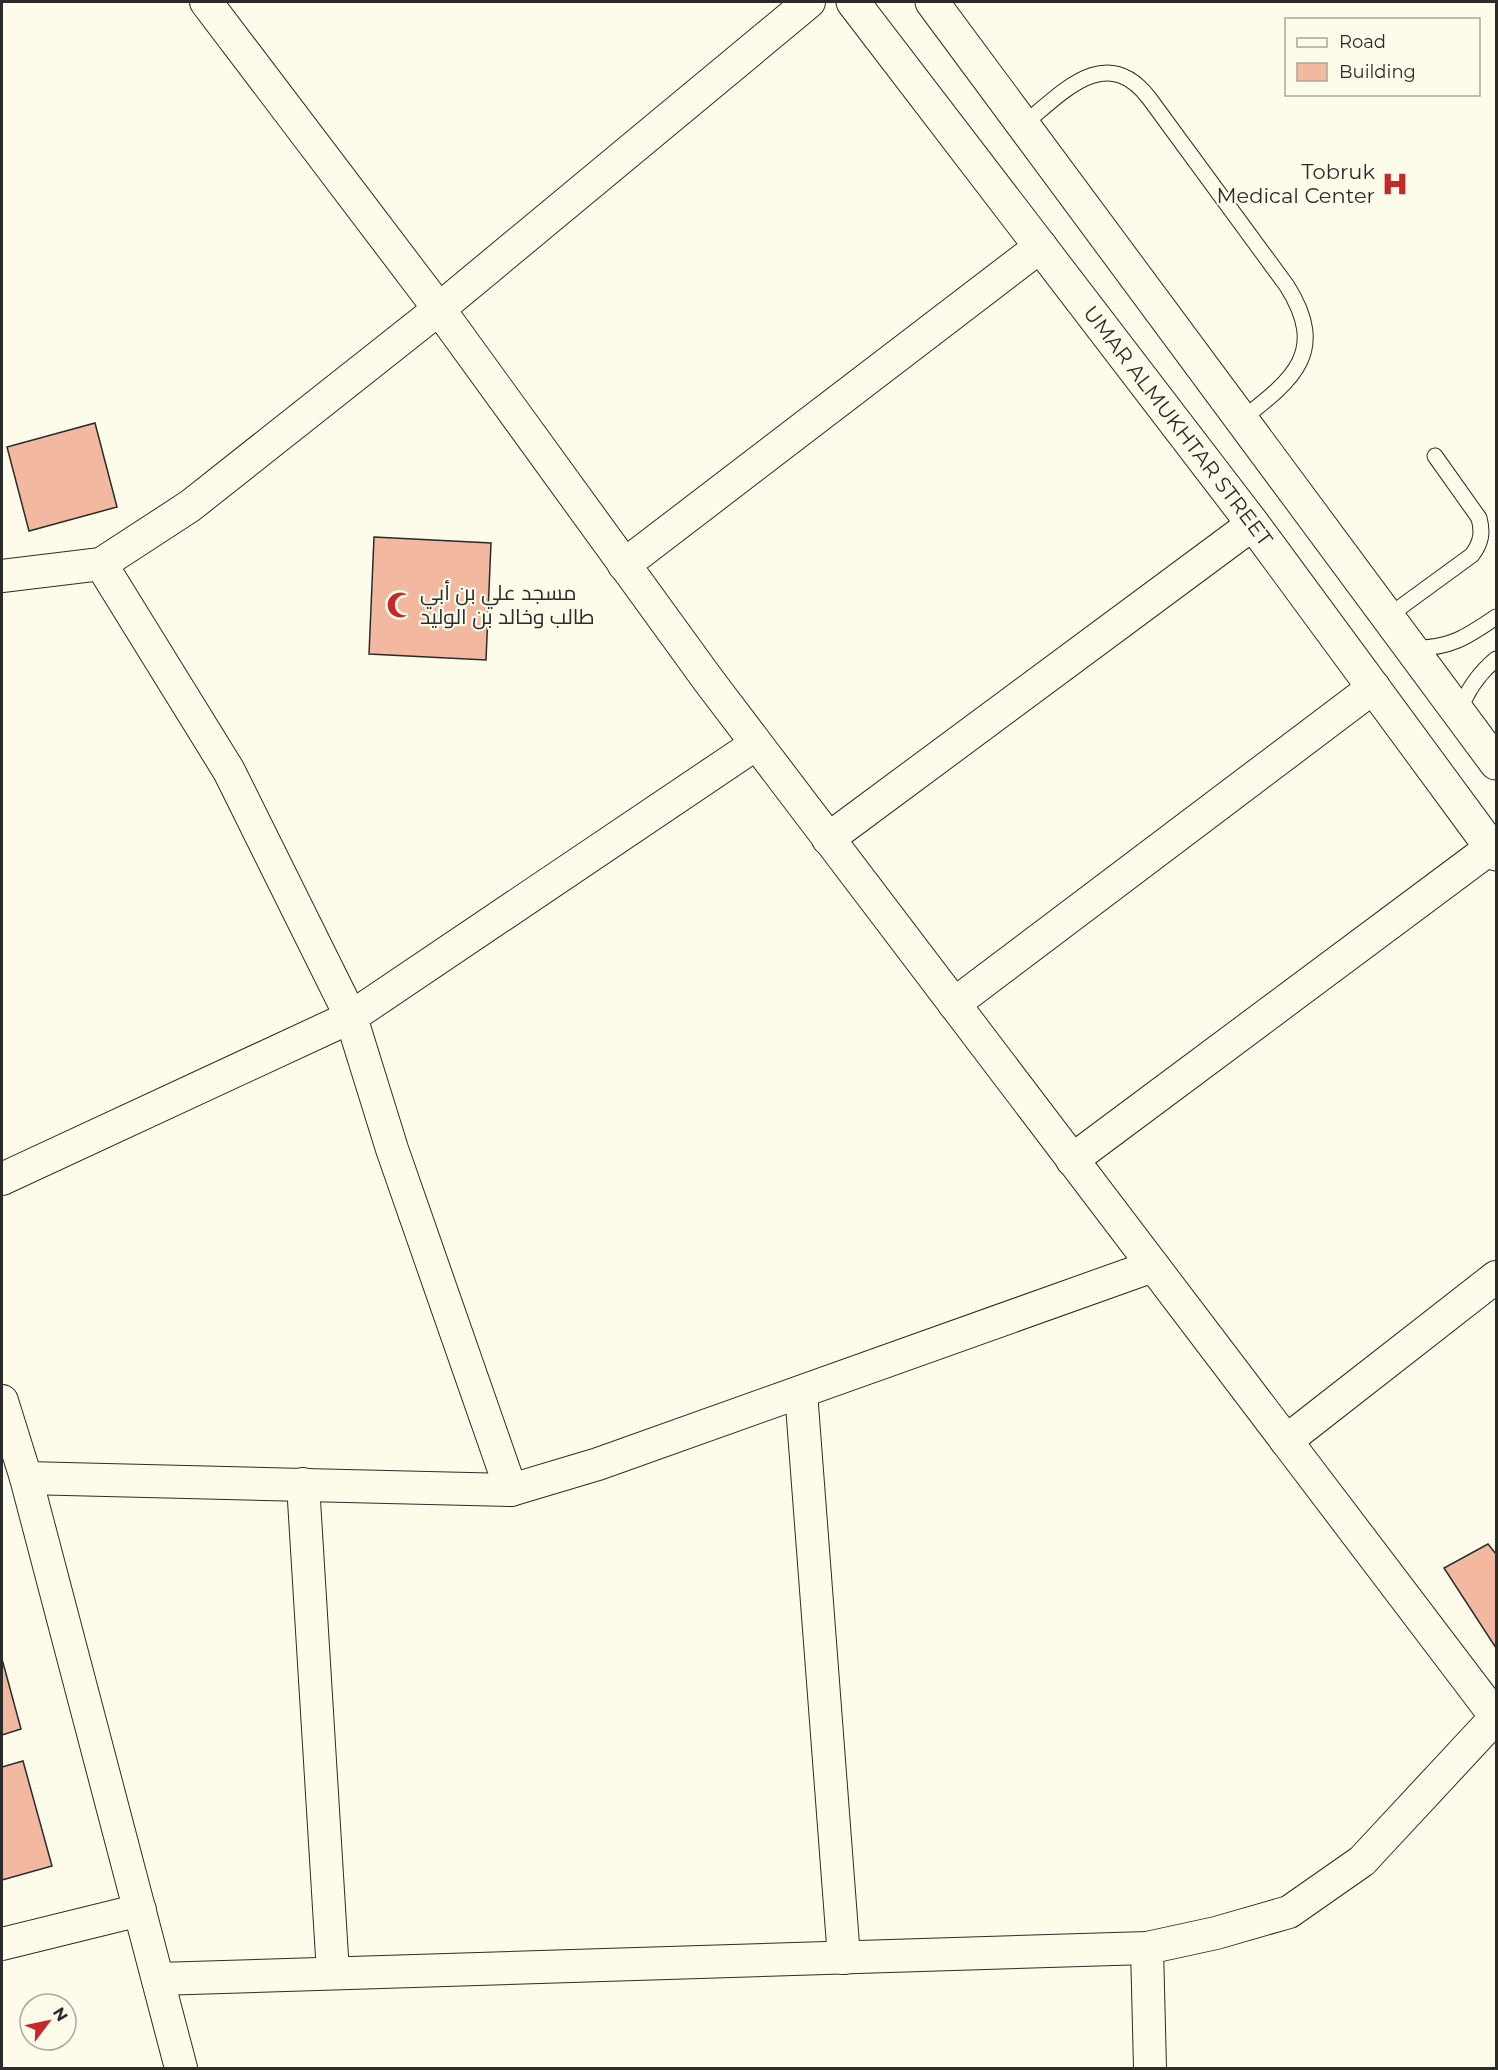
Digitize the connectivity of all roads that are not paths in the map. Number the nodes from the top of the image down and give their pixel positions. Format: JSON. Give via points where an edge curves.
{"nodes":[{"id":1,"x":809,"y":2,"type":"edge"},
{"id":2,"x":853,"y":2,"type":"edge"},
{"id":3,"x":932,"y":2,"type":"edge"},
{"id":4,"x":217,"y":5,"type":"edge"},
{"id":5,"x":1023,"y":124,"type":"junction"},
{"id":6,"x":1041,"y":246,"type":"junction"},
{"id":7,"x":439,"y":309,"type":"junction"},
{"id":8,"x":1241,"y":420,"type":"junction"},
{"id":9,"x":1435,"y":456,"type":"dead end"},
{"id":10,"x":1253,"y":524,"type":"junction"},
{"id":11,"x":101,"y":564,"type":"junction"},
{"id":12,"x":624,"y":565,"type":"junction"},
{"id":13,"x":2,"y":576,"type":"edge"},
{"id":14,"x":1387,"y":617,"type":"junction"},
{"id":15,"x":1497,"y":617,"type":"edge"},
{"id":16,"x":1411,"y":648,"type":"junction"},
{"id":17,"x":1497,"y":659,"type":"edge"},
{"id":18,"x":1374,"y":687,"type":"junction"},
{"id":19,"x":1459,"y":712,"type":"junction"},
{"id":20,"x":756,"y":744,"type":"junction"},
{"id":21,"x":1496,"y":760,"type":"edge"},
{"id":22,"x":828,"y":839,"type":"junction"},
{"id":23,"x":1494,"y":850,"type":"edge"},
{"id":24,"x":954,"y":1004,"type":"junction"},
{"id":25,"x":351,"y":1017,"type":"junction"},
{"id":26,"x":1072,"y":1160,"type":"junction"},
{"id":27,"x":2,"y":1179,"type":"edge"},
{"id":28,"x":1153,"y":1266,"type":"junction"},
{"id":29,"x":1497,"y":1276,"type":"edge"},
{"id":30,"x":801,"y":1392,"type":"junction"},
{"id":31,"x":2,"y":1401,"type":"edge"},
{"id":32,"x":1286,"y":1440,"type":"junction"},
{"id":33,"x":26,"y":1478,"type":"junction"},
{"id":34,"x":303,"y":1485,"type":"junction"},
{"id":35,"x":511,"y":1490,"type":"junction"},
{"id":36,"x":1496,"y":1717,"type":"edge"},
{"id":37,"x":140,"y":1910,"type":"junction"},
{"id":38,"x":2,"y":1944,"type":"edge"},
{"id":39,"x":1147,"y":1948,"type":"junction"},
{"id":40,"x":844,"y":1958,"type":"junction"},
{"id":41,"x":333,"y":1973,"type":"junction"},
{"id":42,"x":158,"y":1979,"type":"junction"},
{"id":43,"x":181,"y":2068,"type":"edge"},
{"id":44,"x":1150,"y":2068,"type":"edge"}],
"edges":[{"from":1,"to":7,"type":"street"},
{"from":2,"to":6,"type":"street","name":"UMAR ALMUKHTAR STREET"},
{"from":3,"to":5,"type":"street"},
{"from":4,"to":7,"type":"street"},
{"from":5,"to":8,"type":"street"},
{"from":5,"to":8,"type":"lane","via":[[1081,78],[1111,73],[1140,85],[1298,303],[1305,343],[1300,362],[1289,380]]},
{"from":6,"to":10,"type":"street","name":"UMAR ALMUKHTAR STREET"},
{"from":6,"to":12,"type":"street"},
{"from":7,"to":11,"type":"street","via":[[190,506]]},
{"from":7,"to":12,"type":"street"},
{"from":8,"to":14,"type":"street"},
{"from":9,"to":14,"type":"lane","via":[[1479,518],[1481,538],[1472,555]]},
{"from":10,"to":18,"type":"street","name":"UMAR ALMUKHTAR STREET"},
{"from":10,"to":22,"type":"street"},
{"from":11,"to":13,"type":"street"},
{"from":11,"to":25,"type":"street","via":[[230,771]]},
{"from":12,"to":20,"type":"street"},
{"from":14,"to":16,"type":"street"},
{"from":15,"to":16,"type":"lane","via":[[1458,641]]},
{"from":16,"to":19,"type":"street"},
{"from":17,"to":19,"type":"lane","via":[[1472,684]]},
{"from":18,"to":23,"type":"street","name":"UMAR ALMUKHTAR STREET"},
{"from":18,"to":24,"type":"street"},
{"from":19,"to":21,"type":"street"},
{"from":20,"to":22,"type":"street"},
{"from":20,"to":25,"type":"street"},
{"from":22,"to":24,"type":"street"},
{"from":23,"to":26,"type":"street"},
{"from":24,"to":26,"type":"street"},
{"from":25,"to":27,"type":"street"},
{"from":25,"to":35,"type":"street","via":[[392,1149]]},
{"from":26,"to":28,"type":"street"},
{"from":28,"to":30,"type":"street"},
{"from":28,"to":32,"type":"street"},
{"from":29,"to":32,"type":"street"},
{"from":30,"to":35,"type":"street","via":[[598,1464]]},
{"from":30,"to":40,"type":"street"},
{"from":31,"to":33,"type":"street"},
{"from":32,"to":36,"type":"street"},
{"from":33,"to":34,"type":"street"},
{"from":33,"to":37,"type":"street"},
{"from":34,"to":35,"type":"street"},
{"from":34,"to":41,"type":"street"},
{"from":36,"to":39,"type":"street","via":[[1362,1861],[1289,1912]]},
{"from":37,"to":38,"type":"street"},
{"from":37,"to":42,"type":"street"},
{"from":39,"to":40,"type":"street"},
{"from":39,"to":44,"type":"street"},
{"from":40,"to":41,"type":"street"},
{"from":41,"to":42,"type":"street"},
{"from":42,"to":43,"type":"street"}]}
